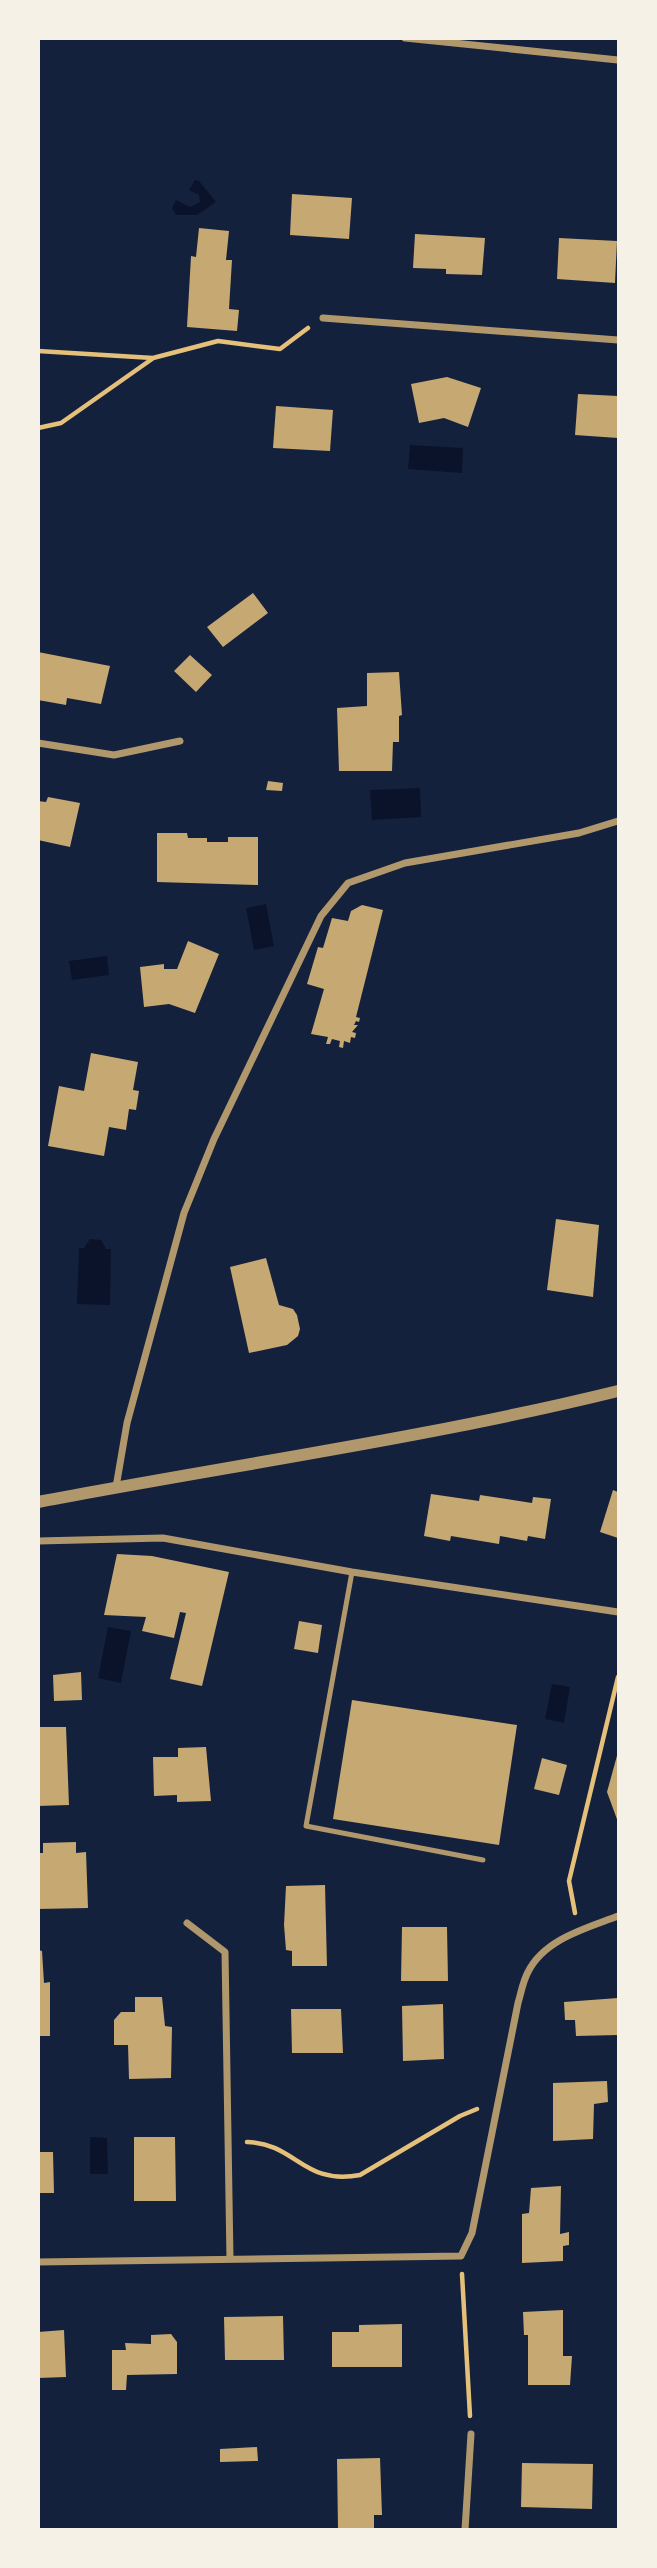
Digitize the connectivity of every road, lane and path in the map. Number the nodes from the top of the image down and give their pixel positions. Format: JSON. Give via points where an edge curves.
{"nodes":[{"id":1,"x":405,"y":38,"type":"edge"},
{"id":2,"x":618,"y":60,"type":"edge"},
{"id":3,"x":323,"y":318,"type":"joint"},
{"id":4,"x":618,"y":340,"type":"edge"},
{"id":5,"x":38,"y":351,"type":"edge"},
{"id":6,"x":153,"y":358,"type":"junction"},
{"id":7,"x":38,"y":428,"type":"edge"},
{"id":8,"x":180,"y":741,"type":"dead end"},
{"id":9,"x":38,"y":743,"type":"edge"},
{"id":10,"x":618,"y":821,"type":"edge"},
{"id":11,"x":618,"y":1391,"type":"edge"},
{"id":12,"x":116,"y":1487,"type":"junction"},
{"id":13,"x":38,"y":1502,"type":"edge"},
{"id":14,"x":38,"y":1541,"type":"edge"},
{"id":15,"x":352,"y":1572,"type":"junction"},
{"id":16,"x":618,"y":1612,"type":"edge"},
{"id":17,"x":618,"y":1677,"type":"edge"},
{"id":18,"x":483,"y":1860,"type":"dead end"},
{"id":19,"x":618,"y":1916,"type":"edge"},
{"id":20,"x":187,"y":1923,"type":"dead end"},
{"id":21,"x":579,"y":1931,"type":"junction"},
{"id":22,"x":498,"y":2106,"type":"junction"},
{"id":23,"x":228,"y":2142,"type":"junction"},
{"id":24,"x":461,"y":2256,"type":"junction"},
{"id":25,"x":230,"y":2259,"type":"junction"},
{"id":26,"x":38,"y":2262,"type":"edge"},
{"id":27,"x":471,"y":2434,"type":"joint"},
{"id":28,"x":465,"y":2529,"type":"edge"}],
"edges":[{"from":1,"to":2,"type":"street"},
{"from":3,"to":4,"type":"street"},
{"from":3,"to":6,"type":"path","via":[[280,349],[218,341]]},
{"from":5,"to":6,"type":"path"},
{"from":6,"to":7,"type":"path","via":[[61,423]]},
{"from":8,"to":9,"type":"street","via":[[114,755]]},
{"from":10,"to":12,"type":"street","via":[[405,863],[348,883],[333,899],[214,1139],[184,1213],[127,1423]]},
{"from":11,"to":12,"type":"street","via":[[293,1457]]},
{"from":12,"to":13,"type":"street"},
{"from":14,"to":15,"type":"street","via":[[163,1538]]},
{"from":15,"to":16,"type":"street"},
{"from":15,"to":18,"type":"lane","via":[[306,1826]]},
{"from":17,"to":21,"type":"path","via":[[569,1881]]},
{"from":19,"to":21,"type":"street"},
{"from":20,"to":23,"type":"street","via":[[225,1952]]},
{"from":21,"to":22,"type":"street","via":[[545,1950],[528,1971]]},
{"from":22,"to":23,"type":"path","via":[[460,2116],[360,2175],[342,2179],[326,2177],[264,2142]]},
{"from":22,"to":24,"type":"street","via":[[472,2233]]},
{"from":23,"to":25,"type":"street"},
{"from":24,"to":25,"type":"street"},
{"from":24,"to":27,"type":"path"},
{"from":25,"to":26,"type":"street"},
{"from":27,"to":28,"type":"street"}]}
